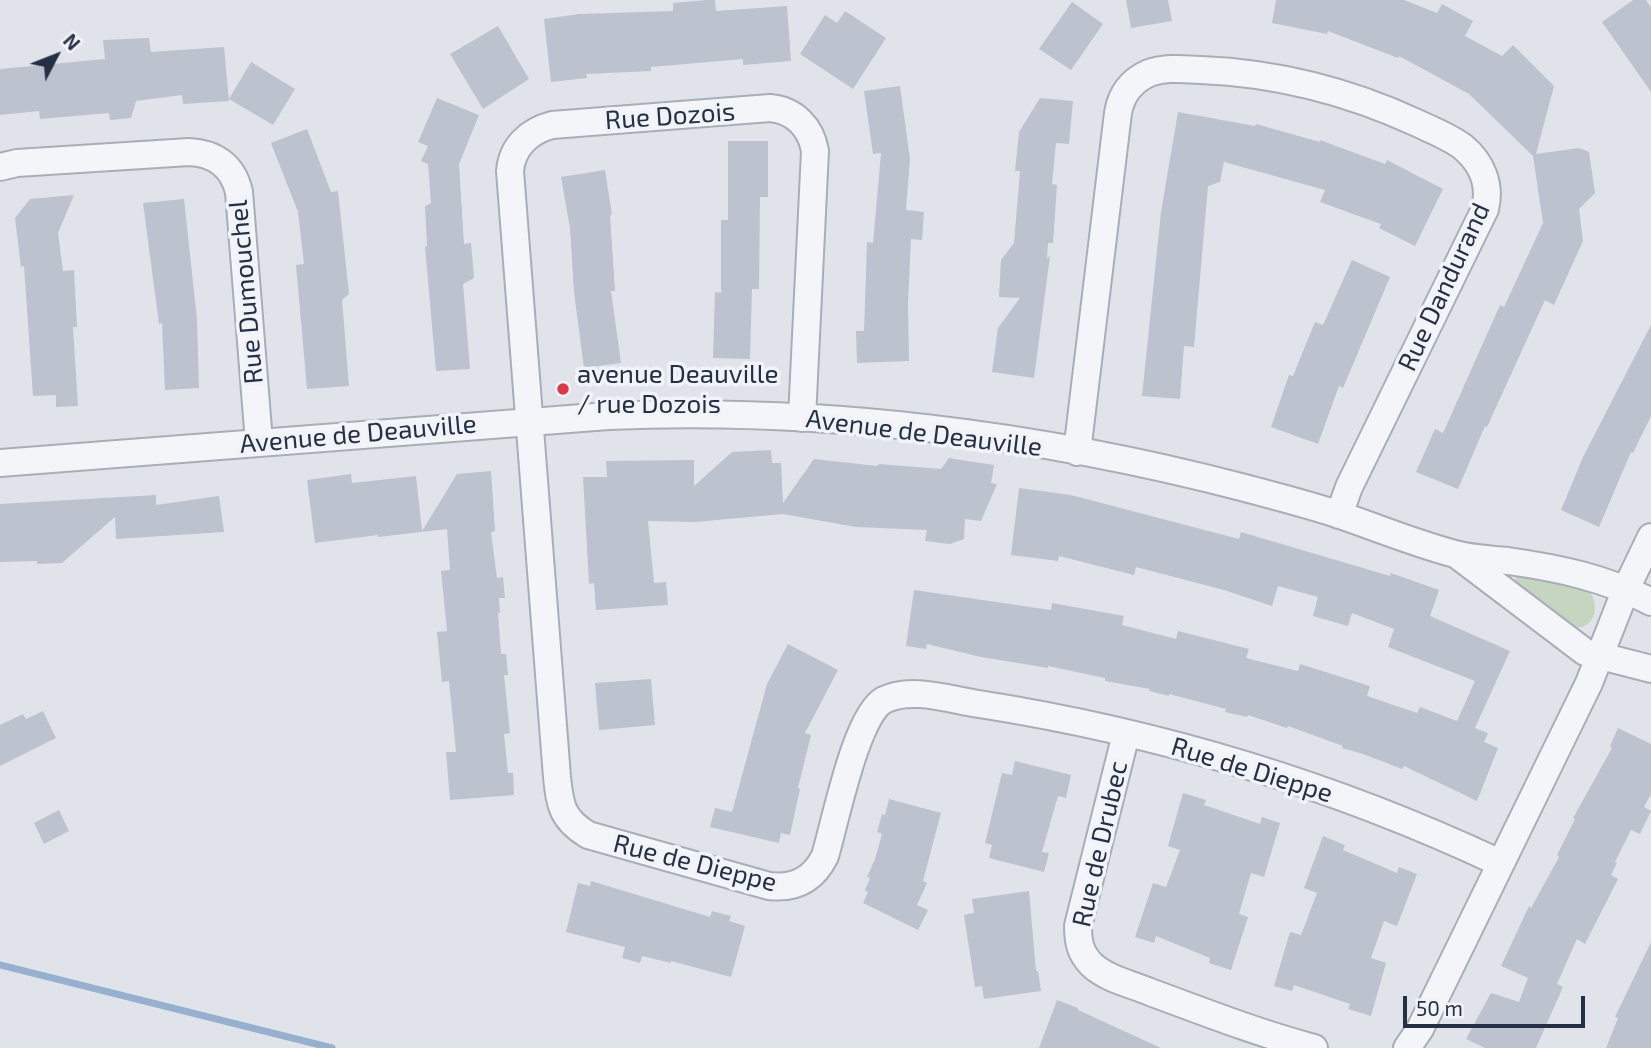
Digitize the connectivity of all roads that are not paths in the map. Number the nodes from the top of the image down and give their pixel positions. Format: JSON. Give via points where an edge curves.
{"nodes":[{"id":1,"x":0,"y":167,"type":"edge"},
{"id":2,"x":802,"y":418,"type":"junction"},
{"id":3,"x":528,"y":421,"type":"junction"},
{"id":4,"x":259,"y":442,"type":"junction"},
{"id":5,"x":1077,"y":452,"type":"junction"},
{"id":6,"x":0,"y":463,"type":"edge"},
{"id":7,"x":1339,"y":515,"type":"junction"},
{"id":8,"x":1651,"y":537,"type":"edge"},
{"id":9,"x":1456,"y":555,"type":"junction"},
{"id":10,"x":1626,"y":589,"type":"junction"},
{"id":11,"x":1651,"y":602,"type":"edge"},
{"id":12,"x":1599,"y":657,"type":"junction"},
{"id":13,"x":1651,"y":669,"type":"edge"},
{"id":14,"x":1126,"y":734,"type":"junction"},
{"id":15,"x":1500,"y":863,"type":"junction"},
{"id":16,"x":1314,"y":1048,"type":"edge"},
{"id":17,"x":1406,"y":1048,"type":"edge"}],
"edges":[{"from":1,"to":4,"type":"street","name":"Rue Dumouchel","via":[[189,152],[214,157],[229,169],[239,192]]},
{"from":2,"to":3,"type":"street","name":"Avenue de Deauville","via":[[657,414]]},
{"from":2,"to":3,"type":"street","name":"Rue Dozois","via":[[816,151],[799,120],[770,108],[552,125],[533,133],[516,149],[510,171]]},
{"from":2,"to":5,"type":"street","name":"Avenue de Deauville","via":[[937,430]]},
{"from":3,"to":4,"type":"street","name":"Avenue de Deauville"},
{"from":3,"to":14,"type":"street","name":"Rue de Dieppe","via":[[560,803],[570,823],[588,835],[769,886],[789,887],[816,872],[825,856],[863,725],[884,700],[924,695],[1026,711]]},
{"from":4,"to":6,"type":"street","name":"Avenue de Deauville"},
{"from":5,"to":7,"type":"street","name":"Avenue de Deauville","via":[[1243,488]]},
{"from":5,"to":7,"type":"street","name":"Rue Dandurand","via":[[1118,113],[1125,92],[1140,78],[1163,69],[1234,71],[1296,81],[1391,111],[1453,141],[1473,157],[1488,187],[1485,208]]},
{"from":7,"to":9,"type":"street","name":"Avenue de Deauville"},
{"from":8,"to":10,"type":"street"},
{"from":9,"to":10,"type":"street","name":"Avenue de Deauville","via":[[1567,570]]},
{"from":9,"to":12,"type":"street","name":"Avenue de Deauville","via":[[1572,644]]},
{"from":10,"to":11,"type":"street","name":"Avenue de Deauville"},
{"from":10,"to":12,"type":"street"},
{"from":12,"to":13,"type":"street","name":"Avenue de Deauville"},
{"from":12,"to":15,"type":"street"},
{"from":14,"to":15,"type":"street","name":"Rue de Dieppe","via":[[1281,776],[1399,818]]},
{"from":14,"to":16,"type":"street","name":"Rue de Drubec","via":[[1078,926],[1081,951],[1107,975]]},
{"from":15,"to":17,"type":"street","via":[[1420,1030]]}]}
